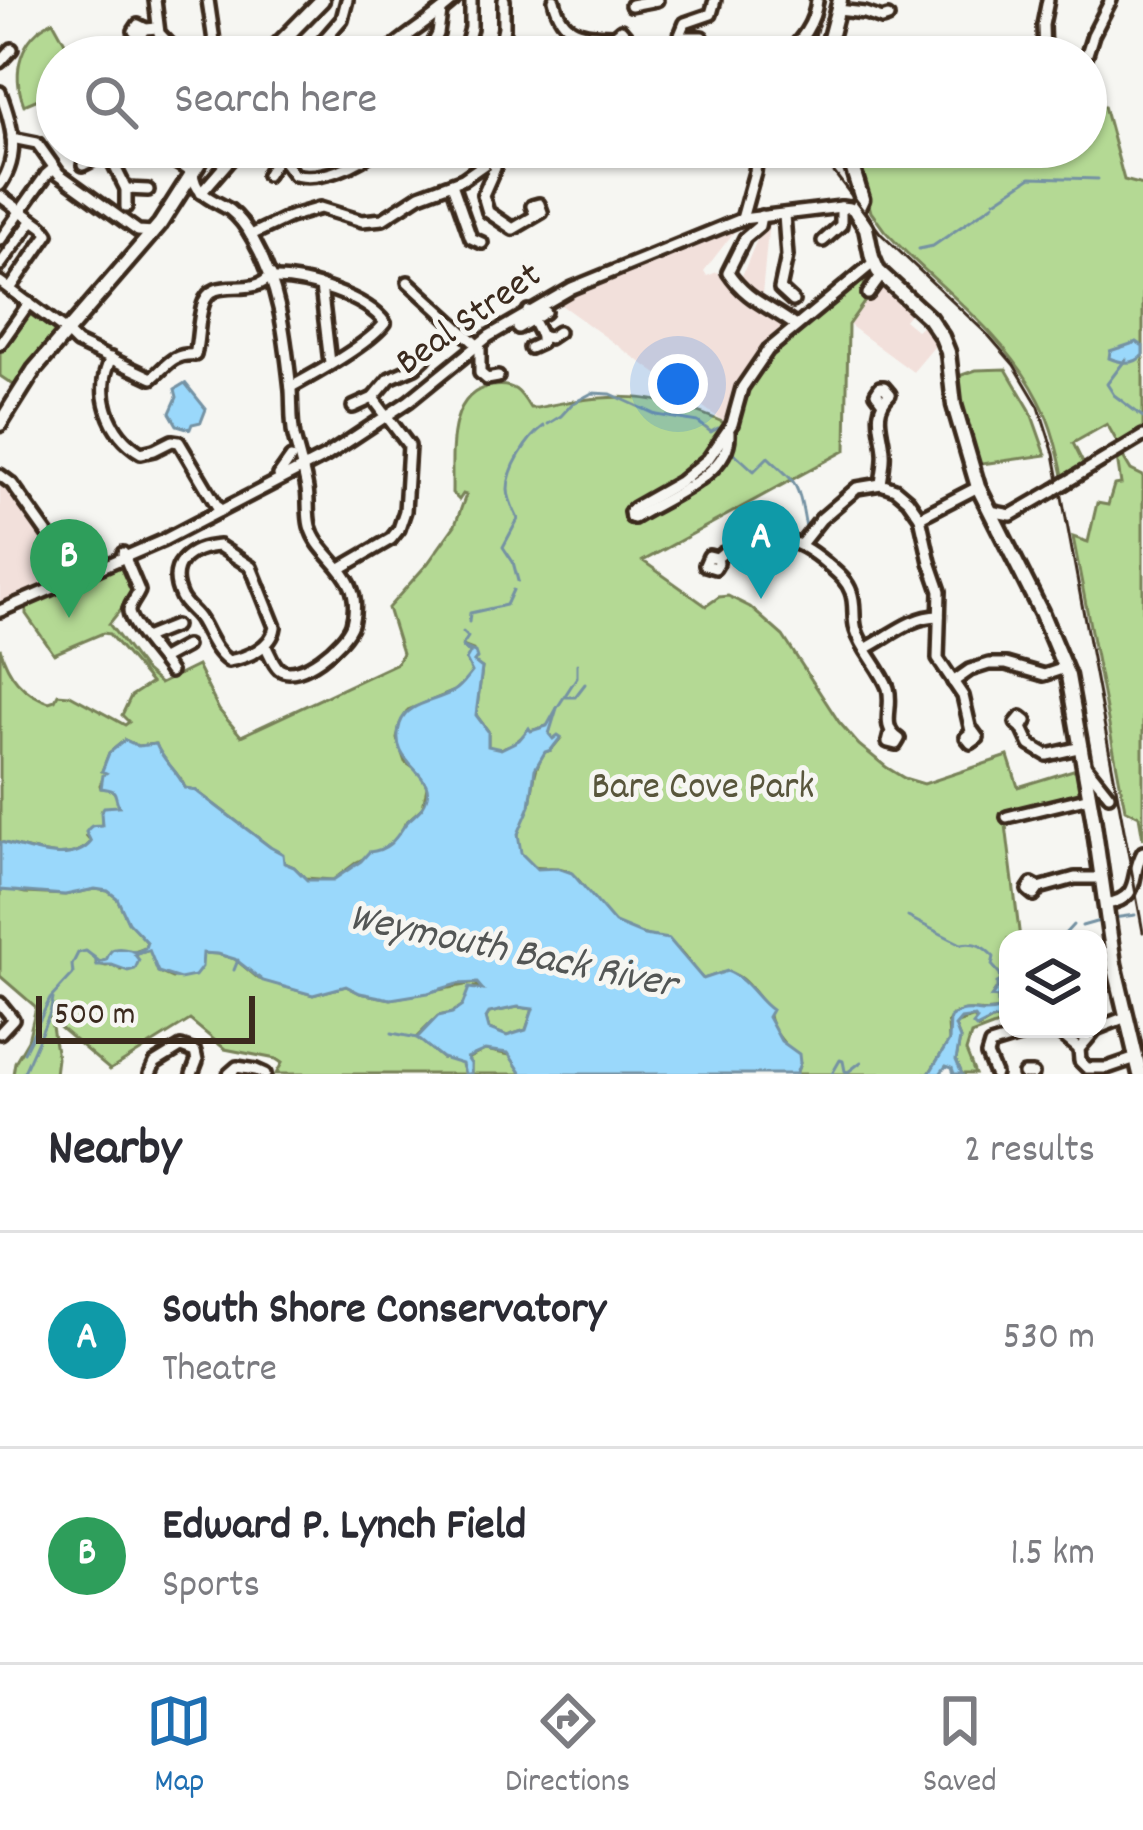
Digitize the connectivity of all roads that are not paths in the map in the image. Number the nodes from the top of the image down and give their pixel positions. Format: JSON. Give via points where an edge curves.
{"nodes":[{"id":1,"x":155,"y":0,"type":"edge"},
{"id":2,"x":208,"y":0,"type":"edge"},
{"id":3,"x":322,"y":0,"type":"edge"},
{"id":4,"x":347,"y":0,"type":"edge"},
{"id":5,"x":454,"y":0,"type":"edge"},
{"id":6,"x":471,"y":0,"type":"edge"},
{"id":7,"x":504,"y":0,"type":"edge"},
{"id":8,"x":554,"y":0,"type":"edge"},
{"id":9,"x":657,"y":0,"type":"edge"},
{"id":10,"x":716,"y":0,"type":"edge"},
{"id":11,"x":818,"y":0,"type":"edge"},
{"id":12,"x":1048,"y":0,"type":"edge"},
{"id":13,"x":1111,"y":0,"type":"edge"},
{"id":14,"x":631,"y":5,"type":"dead end"},
{"id":15,"x":839,"y":5,"type":"edge"},
{"id":16,"x":441,"y":12,"type":"junction"},
{"id":17,"x":888,"y":17,"type":"dead end"},
{"id":18,"x":159,"y":36,"type":"edge"},
{"id":19,"x":213,"y":36,"type":"edge"},
{"id":20,"x":287,"y":36,"type":"edge"},
{"id":21,"x":328,"y":36,"type":"edge"},
{"id":22,"x":409,"y":36,"type":"edge"},
{"id":23,"x":435,"y":36,"type":"edge"},
{"id":24,"x":469,"y":36,"type":"edge"},
{"id":25,"x":502,"y":36,"type":"edge"},
{"id":26,"x":614,"y":36,"type":"dead end"},
{"id":27,"x":698,"y":36,"type":"edge"},
{"id":28,"x":802,"y":36,"type":"edge"},
{"id":29,"x":831,"y":36,"type":"edge"},
{"id":30,"x":1043,"y":36,"type":"edge"},
{"id":31,"x":1093,"y":36,"type":"edge"},
{"id":32,"x":12,"y":49,"type":"dead end"},
{"id":33,"x":0,"y":62,"type":"edge"},
{"id":34,"x":1,"y":99,"type":"edge"},
{"id":35,"x":12,"y":137,"type":"junction"},
{"id":36,"x":36,"y":143,"type":"edge"},
{"id":37,"x":54,"y":168,"type":"joint"},
{"id":38,"x":116,"y":168,"type":"edge"},
{"id":39,"x":186,"y":168,"type":"edge"},
{"id":40,"x":197,"y":168,"type":"edge"},
{"id":41,"x":223,"y":168,"type":"edge"},
{"id":42,"x":270,"y":168,"type":"edge"},
{"id":43,"x":289,"y":168,"type":"edge"},
{"id":44,"x":338,"y":168,"type":"edge"},
{"id":45,"x":477,"y":168,"type":"edge"},
{"id":46,"x":495,"y":168,"type":"edge"},
{"id":47,"x":755,"y":168,"type":"edge"},
{"id":48,"x":852,"y":168,"type":"edge"},
{"id":49,"x":194,"y":173,"type":"junction"},
{"id":50,"x":266,"y":175,"type":"dead end"},
{"id":51,"x":452,"y":184,"type":"junction"},
{"id":52,"x":0,"y":185,"type":"edge"},
{"id":53,"x":126,"y":189,"type":"junction"},
{"id":54,"x":148,"y":190,"type":"dead end"},
{"id":55,"x":201,"y":194,"type":"junction"},
{"id":56,"x":0,"y":196,"type":"edge"},
{"id":57,"x":176,"y":202,"type":"junction"},
{"id":58,"x":126,"y":207,"type":"dead end"},
{"id":59,"x":841,"y":207,"type":"junction"},
{"id":60,"x":21,"y":211,"type":"junction"},
{"id":61,"x":856,"y":212,"type":"junction"},
{"id":62,"x":536,"y":214,"type":"dead end"},
{"id":63,"x":749,"y":215,"type":"junction"},
{"id":64,"x":784,"y":215,"type":"junction"},
{"id":65,"x":33,"y":220,"type":"junction"},
{"id":66,"x":251,"y":235,"type":"junction"},
{"id":67,"x":140,"y":238,"type":"junction"},
{"id":68,"x":823,"y":241,"type":"dead end"},
{"id":69,"x":0,"y":242,"type":"edge"},
{"id":70,"x":482,"y":243,"type":"dead end"},
{"id":71,"x":10,"y":251,"type":"junction"},
{"id":72,"x":873,"y":262,"type":"junction"},
{"id":73,"x":0,"y":266,"type":"edge"},
{"id":74,"x":272,"y":277,"type":"junction"},
{"id":75,"x":408,"y":283,"type":"dead end"},
{"id":76,"x":5,"y":286,"type":"edge"},
{"id":77,"x":321,"y":286,"type":"junction"},
{"id":78,"x":794,"y":301,"type":"dead end"},
{"id":79,"x":29,"y":303,"type":"junction"},
{"id":80,"x":41,"y":312,"type":"junction"},
{"id":81,"x":545,"y":312,"type":"dead end"},
{"id":82,"x":21,"y":315,"type":"junction"},
{"id":83,"x":531,"y":315,"type":"junction"},
{"id":84,"x":796,"y":326,"type":"junction"},
{"id":85,"x":518,"y":328,"type":"dead end"},
{"id":86,"x":558,"y":332,"type":"dead end"},
{"id":87,"x":67,"y":334,"type":"junction"},
{"id":88,"x":542,"y":336,"type":"junction"},
{"id":89,"x":0,"y":344,"type":"edge"},
{"id":90,"x":477,"y":345,"type":"junction"},
{"id":91,"x":530,"y":348,"type":"dead end"},
{"id":92,"x":111,"y":358,"type":"junction"},
{"id":93,"x":425,"y":358,"type":"dead end"},
{"id":94,"x":330,"y":363,"type":"junction"},
{"id":95,"x":37,"y":369,"type":"junction"},
{"id":96,"x":498,"y":376,"type":"dead end"},
{"id":97,"x":291,"y":387,"type":"junction"},
{"id":98,"x":373,"y":398,"type":"junction"},
{"id":99,"x":882,"y":401,"type":"dead end"},
{"id":100,"x":352,"y":407,"type":"dead end"},
{"id":101,"x":386,"y":417,"type":"junction"},
{"id":102,"x":0,"y":424,"type":"edge"},
{"id":103,"x":730,"y":429,"type":"junction"},
{"id":104,"x":1143,"y":436,"type":"edge"},
{"id":105,"x":0,"y":441,"type":"edge"},
{"id":106,"x":300,"y":464,"type":"junction"},
{"id":107,"x":0,"y":475,"type":"edge"},
{"id":108,"x":881,"y":484,"type":"junction"},
{"id":109,"x":978,"y":487,"type":"junction"},
{"id":110,"x":218,"y":509,"type":"junction"},
{"id":111,"x":997,"y":516,"type":"junction"},
{"id":112,"x":920,"y":517,"type":"junction"},
{"id":113,"x":190,"y":524,"type":"junction"},
{"id":114,"x":802,"y":543,"type":"junction"},
{"id":115,"x":203,"y":548,"type":"junction"},
{"id":116,"x":124,"y":555,"type":"junction"},
{"id":117,"x":717,"y":558,"type":"dead end"},
{"id":118,"x":341,"y":568,"type":"junction"},
{"id":119,"x":78,"y":577,"type":"junction"},
{"id":120,"x":0,"y":611,"type":"edge"},
{"id":121,"x":939,"y":616,"type":"junction"},
{"id":122,"x":175,"y":626,"type":"dead end"},
{"id":123,"x":146,"y":638,"type":"junction"},
{"id":124,"x":265,"y":645,"type":"junction"},
{"id":125,"x":186,"y":646,"type":"dead end"},
{"id":126,"x":867,"y":649,"type":"junction"},
{"id":127,"x":162,"y":659,"type":"junction"},
{"id":128,"x":1065,"y":668,"type":"junction"},
{"id":129,"x":170,"y":672,"type":"dead end"},
{"id":130,"x":953,"y":682,"type":"junction"},
{"id":131,"x":1022,"y":728,"type":"dead end"},
{"id":132,"x":971,"y":731,"type":"dead end"},
{"id":133,"x":890,"y":734,"type":"dead end"},
{"id":134,"x":1082,"y":747,"type":"junction"},
{"id":135,"x":1085,"y":765,"type":"junction"},
{"id":136,"x":1108,"y":795,"type":"dead end"},
{"id":137,"x":1090,"y":797,"type":"junction"},
{"id":138,"x":1007,"y":817,"type":"dead end"},
{"id":139,"x":1143,"y":852,"type":"edge"},
{"id":140,"x":1101,"y":878,"type":"junction"},
{"id":141,"x":1039,"y":888,"type":"dead end"},
{"id":142,"x":1106,"y":904,"type":"junction"},
{"id":143,"x":0,"y":1004,"type":"edge"},
{"id":144,"x":1126,"y":1016,"type":"junction"},
{"id":145,"x":1107,"y":1024,"type":"edge"},
{"id":146,"x":0,"y":1033,"type":"edge"},
{"id":147,"x":1014,"y":1038,"type":"edge"},
{"id":148,"x":1065,"y":1038,"type":"edge"},
{"id":149,"x":1087,"y":1038,"type":"edge"},
{"id":150,"x":1078,"y":1049,"type":"junction"},
{"id":151,"x":1136,"y":1058,"type":"junction"},
{"id":152,"x":231,"y":1072,"type":"edge"},
{"id":153,"x":150,"y":1074,"type":"edge"},
{"id":154,"x":192,"y":1074,"type":"edge"},
{"id":155,"x":265,"y":1074,"type":"edge"},
{"id":156,"x":994,"y":1074,"type":"edge"},
{"id":157,"x":1140,"y":1074,"type":"edge"}],
"edges":[{"from":1,"to":18,"type":"street","via":[[152,28]]},
{"from":2,"to":19,"type":"street"},
{"from":3,"to":20,"type":"main road"},
{"from":4,"to":21,"type":"street"},
{"from":5,"to":16,"type":"street"},
{"from":6,"to":24,"type":"street"},
{"from":7,"to":25,"type":"street"},
{"from":8,"to":26,"type":"street","via":[[571,29]]},
{"from":9,"to":14,"type":"street"},
{"from":10,"to":27,"type":"street","via":[[711,14],[690,20],[684,33]]},
{"from":11,"to":28,"type":"street"},
{"from":12,"to":30,"type":"street"},
{"from":13,"to":31,"type":"street"},
{"from":15,"to":17,"type":"street"},
{"from":15,"to":29,"type":"main road"},
{"from":16,"to":22,"type":"street"},
{"from":16,"to":23,"type":"street"},
{"from":32,"to":33,"type":"street"},
{"from":34,"to":35,"type":"street"},
{"from":35,"to":36,"type":"street"},
{"from":35,"to":52,"type":"street"},
{"from":37,"to":60,"type":"street"},
{"from":37,"to":67,"type":"street"},
{"from":38,"to":53,"type":"street"},
{"from":39,"to":49,"type":"street"},
{"from":40,"to":49,"type":"main road"},
{"from":41,"to":55,"type":"street"},
{"from":42,"to":50,"type":"street"},
{"from":43,"to":44,"type":"street","via":[[300,177]]},
{"from":45,"to":51,"type":"street"},
{"from":46,"to":62,"type":"street","via":[[482,199],[488,212],[510,229]]},
{"from":47,"to":63,"type":"street"},
{"from":48,"to":61,"type":"main road","via":[[862,199]]},
{"from":49,"to":55,"type":"street"},
{"from":49,"to":57,"type":"main road"},
{"from":51,"to":66,"type":"street","via":[[383,219],[320,208]]},
{"from":51,"to":70,"type":"street","via":[[471,238]]},
{"from":53,"to":54,"type":"street"},
{"from":53,"to":58,"type":"street"},
{"from":55,"to":57,"type":"street"},
{"from":55,"to":66,"type":"street","via":[[234,213]]},
{"from":56,"to":60,"type":"street"},
{"from":57,"to":67,"type":"main road"},
{"from":59,"to":61,"type":"street"},
{"from":59,"to":64,"type":"street","name":"Beal Street"},
{"from":59,"to":68,"type":"street","via":[[841,226]]},
{"from":60,"to":65,"type":"street"},
{"from":60,"to":69,"type":"street"},
{"from":61,"to":72,"type":"main road"},
{"from":63,"to":64,"type":"street","name":"Beal Street"},
{"from":63,"to":83,"type":"street","name":"Beal Street","via":[[585,281]]},
{"from":63,"to":84,"type":"street","via":[[759,226],[728,272],[758,304]]},
{"from":64,"to":78,"type":"street","via":[[788,256],[780,289]]},
{"from":65,"to":71,"type":"street"},
{"from":65,"to":76,"type":"street","via":[[47,237]]},
{"from":66,"to":74,"type":"street"},
{"from":67,"to":87,"type":"main road"},
{"from":69,"to":71,"type":"street"},
{"from":71,"to":73,"type":"street"},
{"from":72,"to":84,"type":"street"},
{"from":72,"to":109,"type":"main road","via":[[942,337]]},
{"from":74,"to":77,"type":"street"},
{"from":74,"to":92,"type":"street","via":[[209,293],[195,355],[171,359],[154,377]]},
{"from":74,"to":97,"type":"street"},
{"from":75,"to":90,"type":"street"},
{"from":76,"to":79,"type":"street"},
{"from":77,"to":94,"type":"street"},
{"from":77,"to":94,"type":"street","via":[[385,323]]},
{"from":79,"to":80,"type":"street"},
{"from":79,"to":82,"type":"street"},
{"from":80,"to":82,"type":"street"},
{"from":80,"to":87,"type":"street"},
{"from":81,"to":83,"type":"street"},
{"from":82,"to":89,"type":"street"},
{"from":83,"to":85,"type":"street"},
{"from":83,"to":88,"type":"street"},
{"from":83,"to":90,"type":"street","name":"Beal Street"},
{"from":84,"to":103,"type":"street","via":[[749,376]]},
{"from":86,"to":88,"type":"street"},
{"from":87,"to":92,"type":"street"},
{"from":87,"to":95,"type":"main road"},
{"from":88,"to":91,"type":"street"},
{"from":90,"to":96,"type":"street","via":[[479,373]]},
{"from":90,"to":101,"type":"street","name":"Beal Street"},
{"from":92,"to":110,"type":"street","via":[[105,406],[131,447],[144,453],[178,442]]},
{"from":93,"to":98,"type":"street"},
{"from":94,"to":97,"type":"street"},
{"from":95,"to":102,"type":"main road"},
{"from":95,"to":105,"type":"main road"},
{"from":97,"to":106,"type":"street"},
{"from":98,"to":100,"type":"street"},
{"from":98,"to":101,"type":"street"},
{"from":99,"to":108,"type":"street"},
{"from":101,"to":106,"type":"street","name":"Beal Street"},
{"from":101,"to":118,"type":"street","via":[[409,446],[404,517],[390,539]]},
{"from":103,"to":103,"type":"street","via":[[694,473],[631,517],[708,473],[730,446]]},
{"from":104,"to":111,"type":"street","bridge":true,"via":[[1023,510]]},
{"from":106,"to":110,"type":"street","name":"Beal Street"},
{"from":106,"to":110,"type":"street","name":"Beal Street"},
{"from":106,"to":118,"type":"street","via":[[312,533]]},
{"from":107,"to":119,"type":"street"},
{"from":108,"to":112,"type":"street"},
{"from":108,"to":114,"type":"street","via":[[856,488]]},
{"from":109,"to":111,"type":"main road"},
{"from":109,"to":112,"type":"street"},
{"from":110,"to":113,"type":"street","name":"Beal Street"},
{"from":111,"to":128,"type":"main road"},
{"from":112,"to":121,"type":"street"},
{"from":113,"to":115,"type":"street"},
{"from":113,"to":116,"type":"street","name":"Beal Street"},
{"from":114,"to":117,"type":"street","via":[[764,541]]},
{"from":114,"to":126,"type":"street","via":[[850,587]]},
{"from":115,"to":124,"type":"street","via":[[219,545],[251,567],[275,627]]},
{"from":115,"to":124,"type":"street","via":[[177,567],[184,602],[224,659]]},
{"from":116,"to":119,"type":"street","name":"Beal Street"},
{"from":116,"to":123,"type":"street","via":[[140,591],[130,618]]},
{"from":118,"to":124,"type":"street","via":[[354,606],[339,645],[287,672]]},
{"from":119,"to":120,"type":"street","name":"Beal Street"},
{"from":121,"to":126,"type":"street","via":[[918,619]]},
{"from":121,"to":130,"type":"street","via":[[938,659]]},
{"from":122,"to":123,"type":"street"},
{"from":123,"to":127,"type":"street"},
{"from":125,"to":127,"type":"street"},
{"from":126,"to":133,"type":"street","via":[[889,693]]},
{"from":127,"to":129,"type":"street"},
{"from":128,"to":130,"type":"street","via":[[1043,675],[986,664]]},
{"from":128,"to":134,"type":"main road"},
{"from":130,"to":132,"type":"street"},
{"from":131,"to":134,"type":"street","via":[[1047,755]]},
{"from":134,"to":135,"type":"main road"},
{"from":135,"to":136,"type":"street"},
{"from":135,"to":137,"type":"main road"},
{"from":137,"to":138,"type":"street"},
{"from":137,"to":140,"type":"main road"},
{"from":139,"to":142,"type":"street","via":[[1132,888]]},
{"from":140,"to":141,"type":"street"},
{"from":140,"to":142,"type":"main road"},
{"from":142,"to":144,"type":"main road"},
{"from":143,"to":146,"type":"street","via":[[12,1023]]},
{"from":144,"to":145,"type":"street"},
{"from":144,"to":151,"type":"main road"},
{"from":147,"to":156,"type":"street","via":[[990,1045]]},
{"from":148,"to":150,"type":"street"},
{"from":149,"to":150,"type":"street"},
{"from":150,"to":151,"type":"street","via":[[1091,1070]]},
{"from":151,"to":157,"type":"main road"},
{"from":152,"to":155,"type":"street"},
{"from":153,"to":154,"type":"street","via":[[159,1059],[185,1047],[196,1056]]}]}
